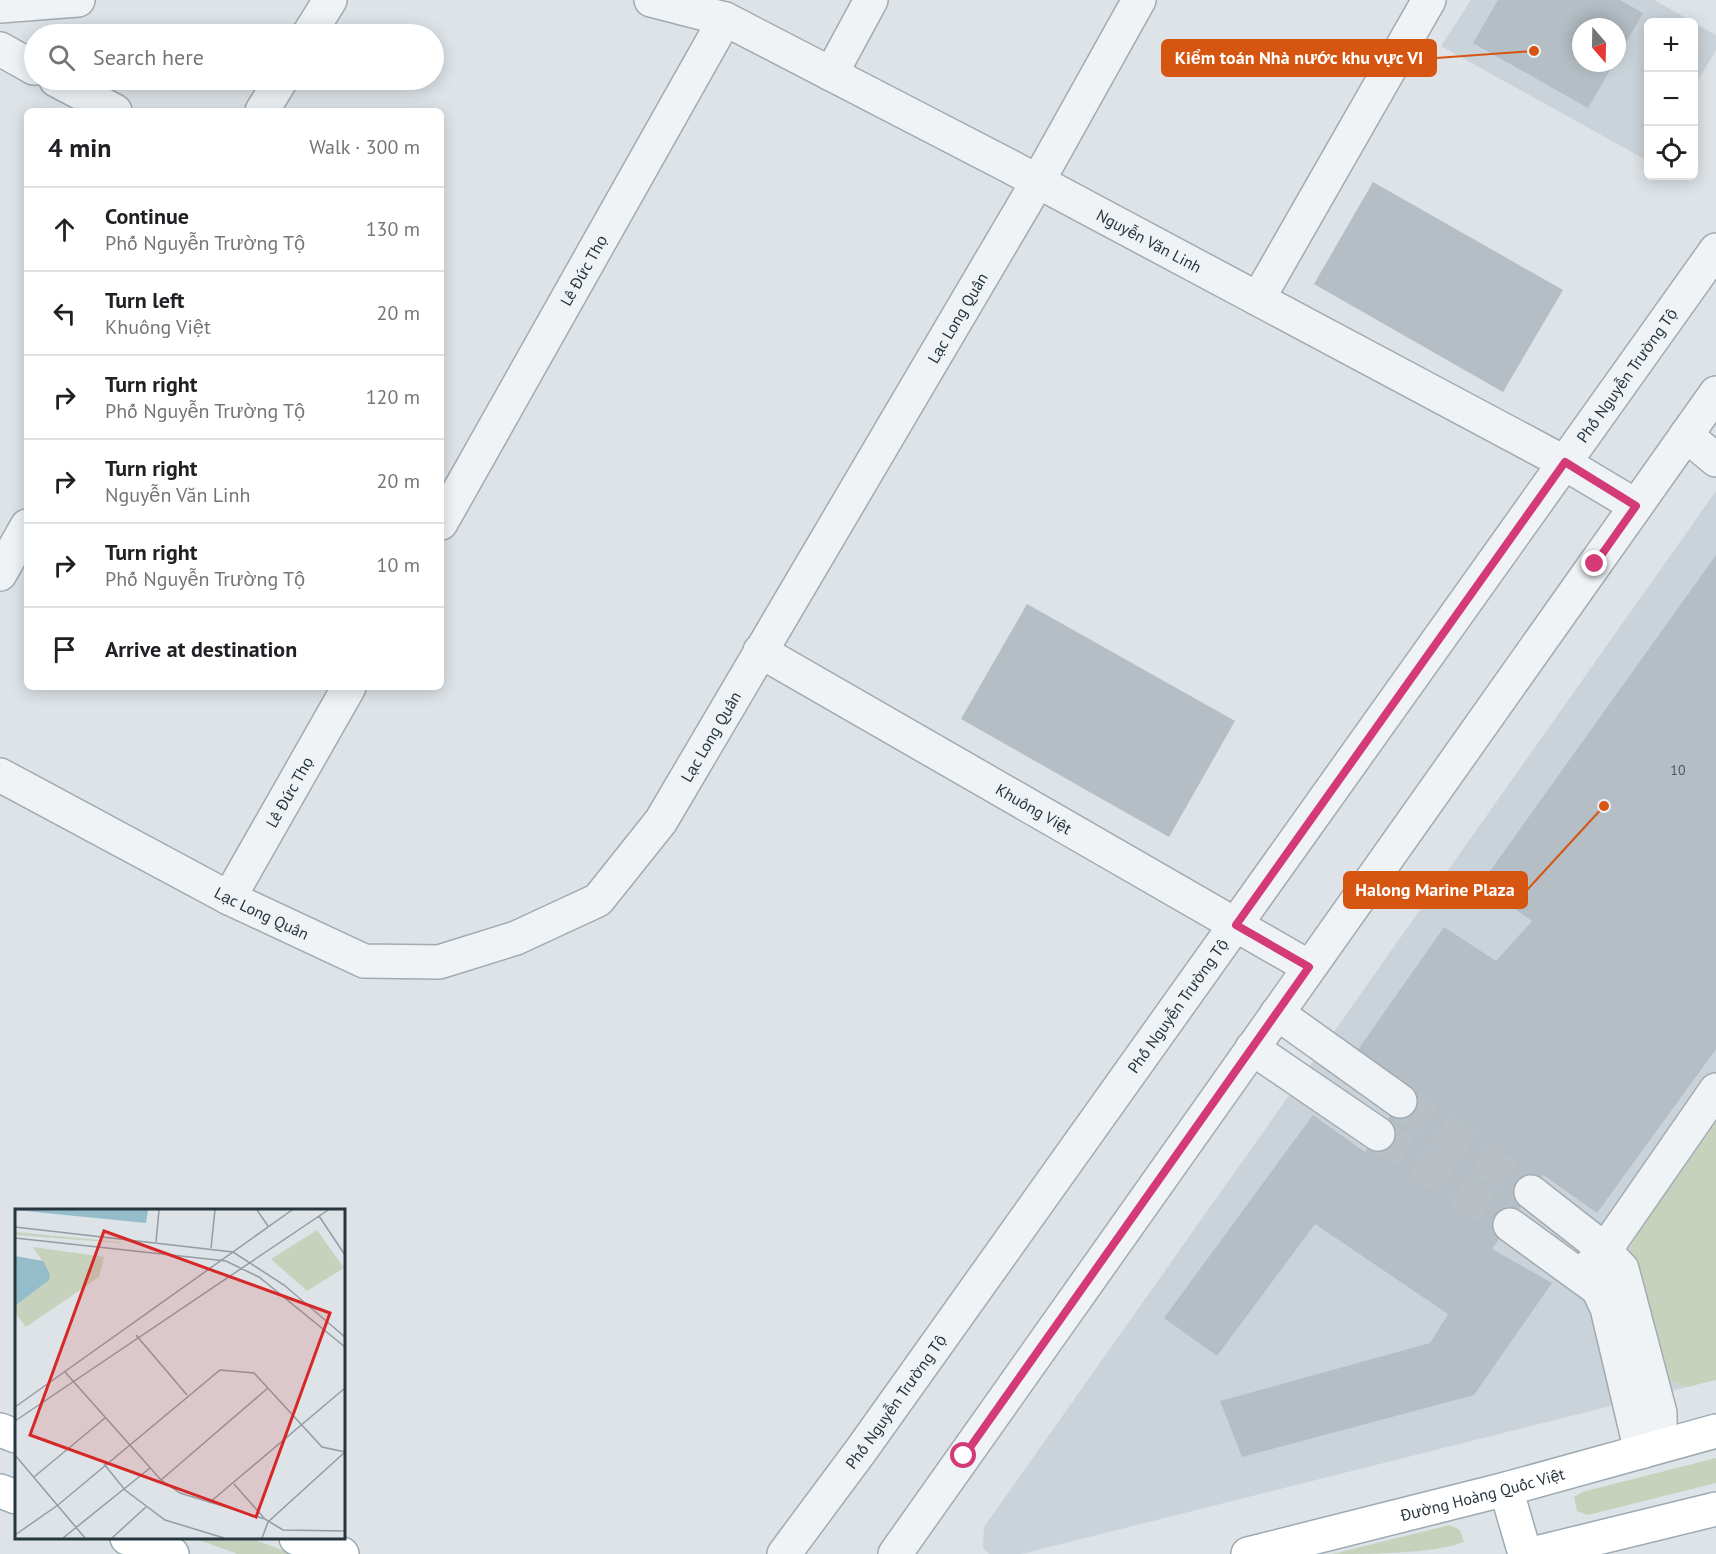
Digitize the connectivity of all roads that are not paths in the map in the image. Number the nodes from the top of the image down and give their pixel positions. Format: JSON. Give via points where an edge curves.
{"nodes":[{"id":1,"x":78,"y":0,"type":"edge"},
{"id":2,"x":330,"y":0,"type":"edge"},
{"id":3,"x":651,"y":0,"type":"edge"},
{"id":4,"x":871,"y":0,"type":"edge"},
{"id":5,"x":1139,"y":0,"type":"edge"},
{"id":6,"x":1429,"y":0,"type":"edge"},
{"id":7,"x":0,"y":6,"type":"edge"},
{"id":8,"x":725,"y":20,"type":"junction"},
{"id":9,"x":315,"y":24,"type":"edge"},
{"id":10,"x":0,"y":49,"type":"edge"},
{"id":11,"x":24,"y":62,"type":"edge"},
{"id":12,"x":831,"y":74,"type":"junction"},
{"id":13,"x":75,"y":90,"type":"edge"},
{"id":14,"x":275,"y":90,"type":"edge"},
{"id":15,"x":109,"y":108,"type":"edge"},
{"id":16,"x":264,"y":108,"type":"edge"},
{"id":17,"x":1038,"y":181,"type":"junction"},
{"id":18,"x":1716,"y":250,"type":"edge"},
{"id":19,"x":1258,"y":299,"type":"junction"},
{"id":20,"x":1716,"y":393,"type":"edge"},
{"id":21,"x":1686,"y":435,"type":"junction"},
{"id":22,"x":1716,"y":460,"type":"edge"},
{"id":23,"x":1565,"y":462,"type":"junction"},
{"id":24,"x":1636,"y":506,"type":"junction"},
{"id":25,"x":444,"y":518,"type":"edge"},
{"id":26,"x":24,"y":531,"type":"edge"},
{"id":27,"x":0,"y":574,"type":"edge"},
{"id":28,"x":760,"y":651,"type":"junction"},
{"id":29,"x":347,"y":690,"type":"edge"},
{"id":30,"x":0,"y":774,"type":"edge"},
{"id":31,"x":230,"y":898,"type":"junction"},
{"id":32,"x":1236,"y":925,"type":"junction"},
{"id":33,"x":1309,"y":967,"type":"junction"},
{"id":34,"x":1277,"y":1013,"type":"junction"},
{"id":35,"x":1252,"y":1048,"type":"junction"},
{"id":36,"x":1716,"y":1090,"type":"edge"},
{"id":37,"x":1400,"y":1101,"type":"tunnel mouth"},
{"id":38,"x":1378,"y":1134,"type":"tunnel mouth"},
{"id":39,"x":1531,"y":1192,"type":"tunnel mouth"},
{"id":40,"x":1510,"y":1225,"type":"tunnel mouth"},
{"id":41,"x":1605,"y":1250,"type":"junction"},
{"id":42,"x":1581,"y":1276,"type":"junction"},
{"id":43,"x":0,"y":1430,"type":"edge"},
{"id":44,"x":1716,"y":1431,"type":"edge"},
{"id":45,"x":15,"y":1436,"type":"edge"},
{"id":46,"x":1651,"y":1449,"type":"junction"},
{"id":47,"x":1506,"y":1489,"type":"junction"},
{"id":48,"x":0,"y":1491,"type":"edge"},
{"id":49,"x":15,"y":1497,"type":"edge"},
{"id":50,"x":1716,"y":1509,"type":"edge"},
{"id":51,"x":130,"y":1539,"type":"edge"},
{"id":52,"x":299,"y":1539,"type":"edge"},
{"id":53,"x":172,"y":1554,"type":"edge"},
{"id":54,"x":342,"y":1554,"type":"edge"},
{"id":55,"x":784,"y":1554,"type":"edge"},
{"id":56,"x":895,"y":1554,"type":"edge"},
{"id":57,"x":1248,"y":1554,"type":"edge"},
{"id":58,"x":1525,"y":1554,"type":"edge"},
{"id":59,"x":1532,"y":1554,"type":"edge"}],
"edges":[{"from":1,"to":7,"type":"street"},
{"from":2,"to":9,"type":"street"},
{"from":3,"to":8,"type":"street","name":"Nguyễn Văn Linh"},
{"from":4,"to":12,"type":"street"},
{"from":5,"to":17,"type":"street","name":"Lạc Long Quân"},
{"from":6,"to":19,"type":"street"},
{"from":8,"to":12,"type":"street","name":"Nguyễn Văn Linh"},
{"from":8,"to":25,"type":"street","name":"Lê Đức Thọ"},
{"from":10,"to":11,"type":"street"},
{"from":12,"to":17,"type":"street","name":"Nguyễn Văn Linh"},
{"from":13,"to":15,"type":"street"},
{"from":14,"to":16,"type":"street"},
{"from":17,"to":19,"type":"street","name":"Nguyễn Văn Linh"},
{"from":17,"to":28,"type":"street","name":"Lạc Long Quân"},
{"from":18,"to":23,"type":"street","name":"Phố Nguyễn Trường Tộ"},
{"from":19,"to":23,"type":"street","name":"Nguyễn Văn Linh"},
{"from":20,"to":21,"type":"street"},
{"from":21,"to":22,"type":"street"},
{"from":21,"to":24,"type":"street"},
{"from":23,"to":24,"type":"street","name":"Nguyễn Văn Linh"},
{"from":23,"to":32,"type":"street","name":"Phố Nguyễn Trường Tộ"},
{"from":24,"to":33,"type":"street"},
{"from":26,"to":27,"type":"street"},
{"from":28,"to":31,"type":"street","name":"Lạc Long Quân","via":[[661,821],[597,900],[516,938],[439,962],[364,961]]},
{"from":28,"to":32,"type":"street","name":"Khuông Việt"},
{"from":29,"to":31,"type":"street","name":"Lê Đức Thọ"},
{"from":30,"to":31,"type":"street","name":"Lạc Long Quân"},
{"from":32,"to":33,"type":"street","name":"Khuông Việt"},
{"from":32,"to":55,"type":"street","name":"Phố Nguyễn Trường Tộ"},
{"from":33,"to":34,"type":"street"},
{"from":34,"to":35,"type":"street"},
{"from":34,"to":37,"type":"street"},
{"from":35,"to":38,"type":"street"},
{"from":35,"to":56,"type":"street"},
{"from":36,"to":41,"type":"street"},
{"from":39,"to":41,"type":"street"},
{"from":40,"to":42,"type":"street"},
{"from":41,"to":42,"type":"street"},
{"from":41,"to":46,"type":"street","via":[[1622,1269],[1660,1413]]},
{"from":42,"to":46,"type":"street","via":[[1598,1289],[1607,1308]]},
{"from":43,"to":45,"type":"main road"},
{"from":44,"to":46,"type":"main road","name":"Đường Hoàng Quốc Việt"},
{"from":46,"to":47,"type":"main road","name":"Đường Hoàng Quốc Việt"},
{"from":47,"to":57,"type":"main road","name":"Đường Hoàng Quốc Việt"},
{"from":47,"to":58,"type":"main road"},
{"from":48,"to":49,"type":"main road"},
{"from":50,"to":59,"type":"main road"},
{"from":51,"to":53,"type":"main road"},
{"from":52,"to":54,"type":"main road"}]}
